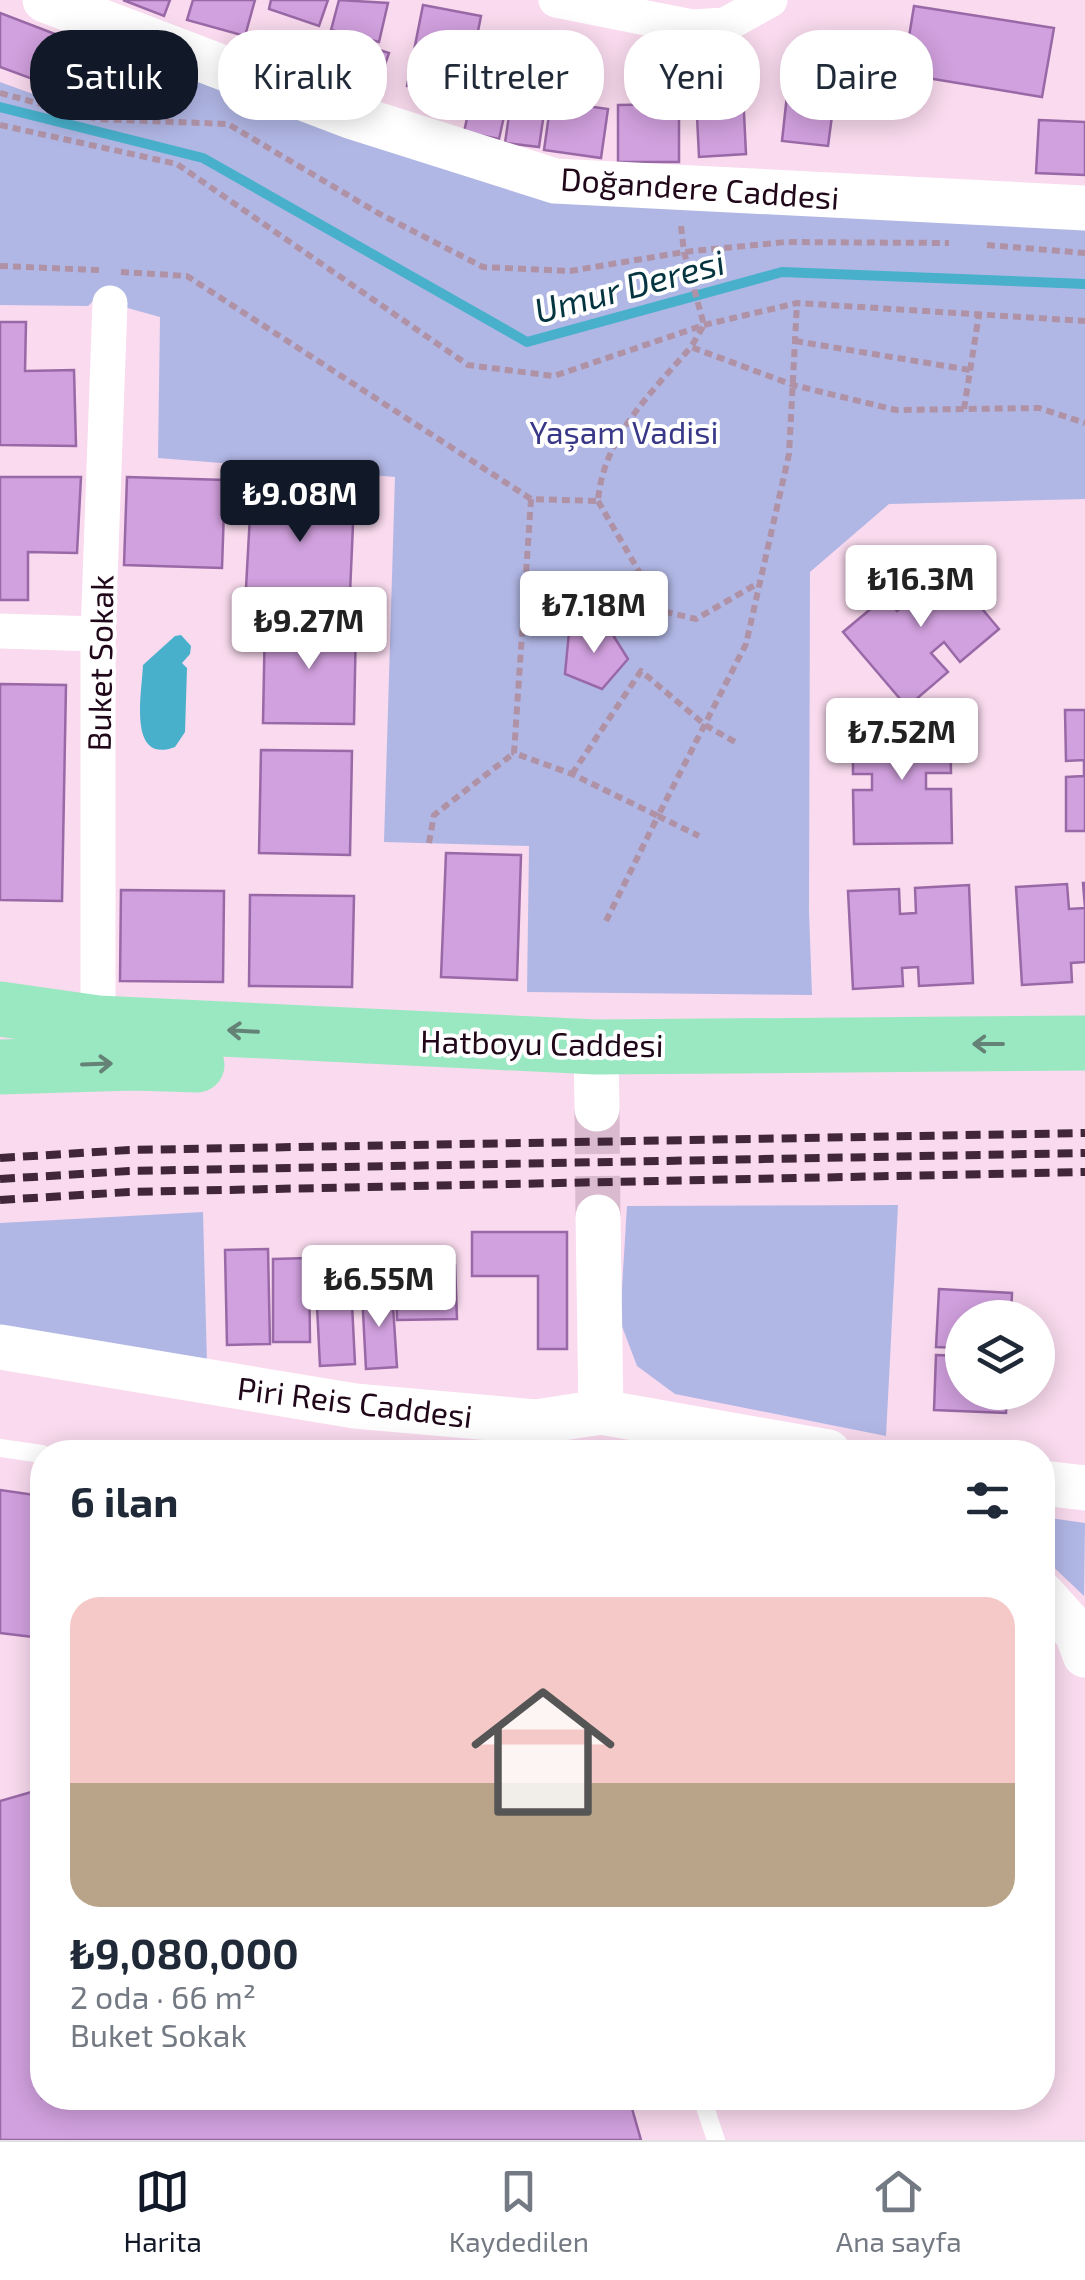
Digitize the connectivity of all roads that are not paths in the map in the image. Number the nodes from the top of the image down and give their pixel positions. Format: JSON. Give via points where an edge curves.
{"nodes":[{"id":1,"x":45,"y":0,"type":"edge"},
{"id":2,"x":556,"y":0,"type":"edge"},
{"id":3,"x":770,"y":0,"type":"edge"},
{"id":4,"x":1085,"y":208,"type":"edge"},
{"id":5,"x":110,"y":303,"type":"dead end"},
{"id":6,"x":0,"y":631,"type":"edge"},
{"id":7,"x":98,"y":634,"type":"junction"},
{"id":8,"x":0,"y":1009,"type":"edge"},
{"id":9,"x":98,"y":1024,"type":"junction"},
{"id":10,"x":1085,"y":1043,"type":"edge"},
{"id":11,"x":0,"y":1067,"type":"edge"},
{"id":12,"x":596,"y":1079,"type":"junction"},
{"id":13,"x":1085,"y":1079,"type":"edge"},
{"id":14,"x":598,"y":1217,"type":"tunnel mouth"},
{"id":15,"x":0,"y":1347,"type":"edge"},
{"id":16,"x":601,"y":1412,"type":"junction"},
{"id":17,"x":760,"y":1440,"type":"edge"},
{"id":18,"x":0,"y":1448,"type":"edge"},
{"id":19,"x":30,"y":1452,"type":"edge"},
{"id":20,"x":1055,"y":1484,"type":"edge"},
{"id":21,"x":1085,"y":1488,"type":"edge"},
{"id":22,"x":1055,"y":1609,"type":"edge"},
{"id":23,"x":1085,"y":1655,"type":"edge"},
{"id":24,"x":706,"y":2110,"type":"edge"},
{"id":25,"x":716,"y":2140,"type":"edge"}],
"edges":[{"from":1,"to":4,"type":"street","name":"Doğandere Caddesi","via":[[350,116],[555,180]]},
{"from":2,"to":3,"type":"street","via":[[692,27],[724,25]]},
{"from":5,"to":7,"type":"street","name":"Buket Sokak"},
{"from":6,"to":7,"type":"street"},
{"from":7,"to":9,"type":"street","name":"Buket Sokak"},
{"from":8,"to":9,"type":"main road","name":"Hatboyu Caddesi"},
{"from":12,"to":9,"type":"main road","name":"Hatboyu Caddesi","one_way":true},
{"from":10,"to":12,"type":"main road","name":"Hatboyu Caddesi","one_way":true},
{"from":11,"to":12,"type":"main road","name":"Hatboyu Caddesi","one_way":true,"via":[[134,1063]]},
{"from":12,"to":13,"type":"main road","name":"Hatboyu Caddesi"},
{"from":14,"to":16,"type":"street"},
{"from":15,"to":16,"type":"street","name":"Piri Reis Caddesi","via":[[355,1406],[536,1422]]},
{"from":16,"to":17,"type":"street","name":"Piri Reis Caddesi"},
{"from":18,"to":19,"type":"lane"},
{"from":20,"to":21,"type":"street"},
{"from":22,"to":23,"type":"street"},
{"from":24,"to":25,"type":"lane"}]}
